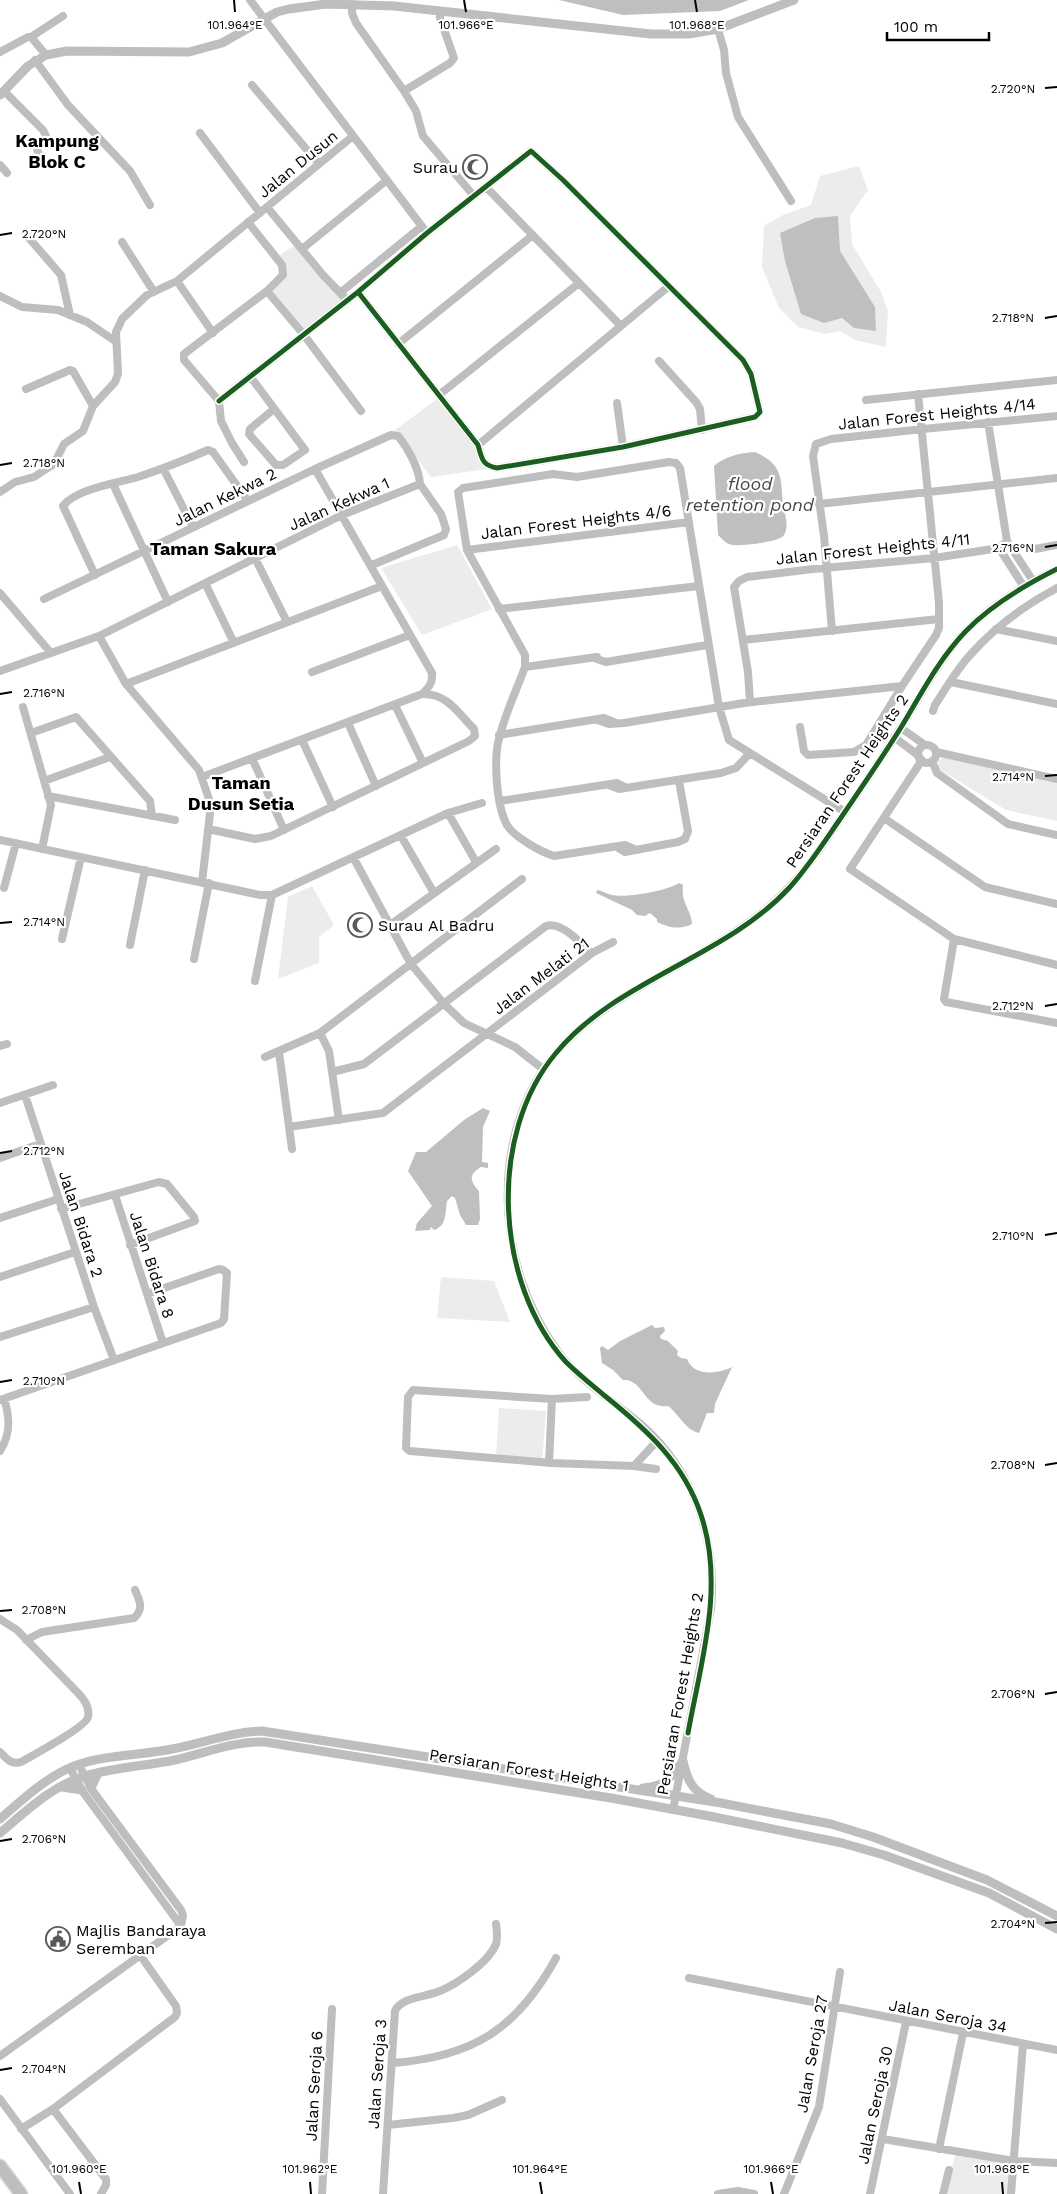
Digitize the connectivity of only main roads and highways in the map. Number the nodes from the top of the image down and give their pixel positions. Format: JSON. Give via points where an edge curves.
{"nodes":[{"id":1,"x":0,"y":2166,"type":"edge"},
{"id":2,"x":22,"y":2194,"type":"edge"}],
"edges":[{"from":1,"to":2,"type":"highway"}]}
